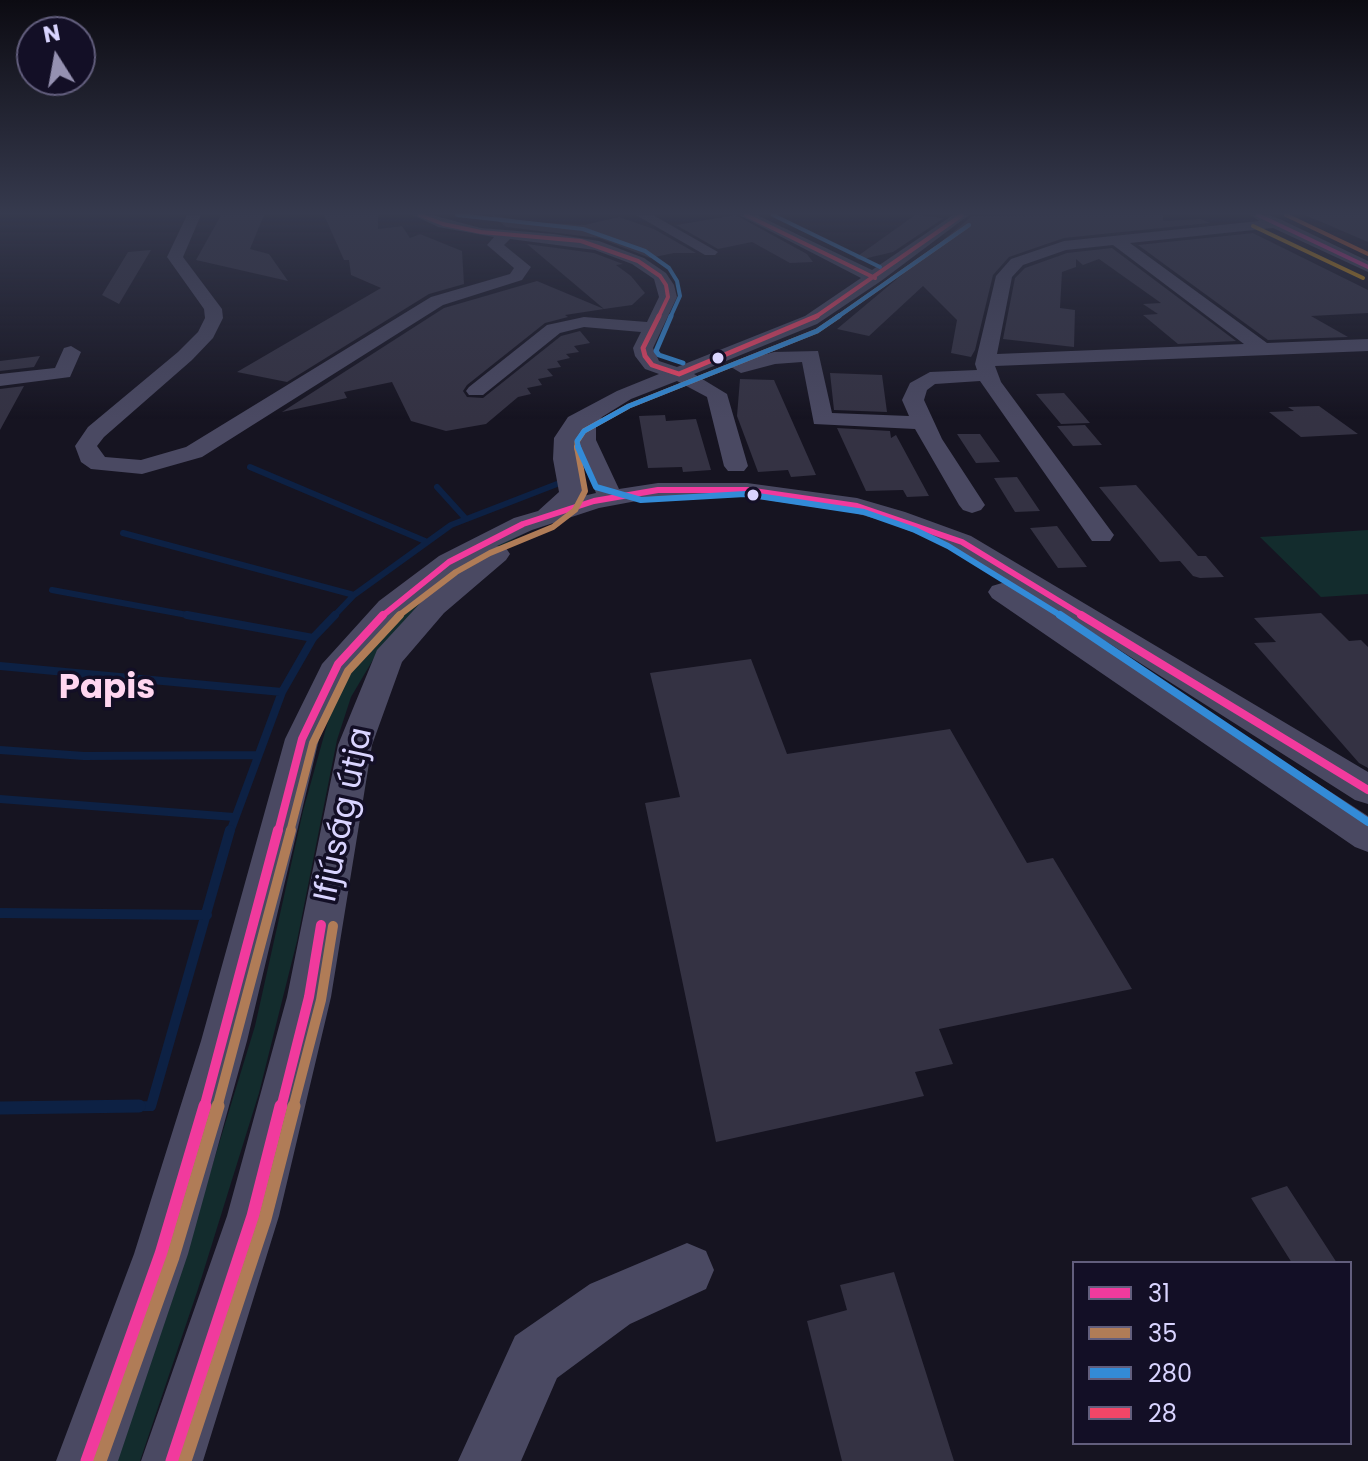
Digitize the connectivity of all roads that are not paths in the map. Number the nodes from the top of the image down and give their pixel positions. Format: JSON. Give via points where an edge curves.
{"nodes":[{"id":1,"x":193,"y":283,"type":"edge"},
{"id":2,"x":496,"y":283,"type":"edge"},
{"id":3,"x":664,"y":283,"type":"edge"},
{"id":4,"x":867,"y":283,"type":"edge"},
{"id":5,"x":1003,"y":283,"type":"edge"},
{"id":6,"x":1174,"y":283,"type":"edge"},
{"id":7,"x":654,"y":328,"type":"junction"},
{"id":8,"x":1368,"y":345,"type":"edge"},
{"id":9,"x":1263,"y":349,"type":"junction"},
{"id":10,"x":71,"y":352,"type":"dead end"},
{"id":11,"x":987,"y":368,"type":"junction"},
{"id":12,"x":679,"y":374,"type":"junction"},
{"id":13,"x":0,"y":380,"type":"edge"},
{"id":14,"x":476,"y":391,"type":"dead end"},
{"id":15,"x":717,"y":394,"type":"junction"},
{"id":16,"x":593,"y":413,"type":"junction"},
{"id":17,"x":924,"y":423,"type":"junction"},
{"id":18,"x":566,"y":450,"type":"junction"},
{"id":19,"x":736,"y":466,"type":"dead end"},
{"id":20,"x":603,"y":500,"type":"junction"},
{"id":21,"x":972,"y":505,"type":"dead end"},
{"id":22,"x":640,"y":512,"type":"junction"},
{"id":23,"x":547,"y":516,"type":"junction"},
{"id":24,"x":1101,"y":535,"type":"dead end"},
{"id":25,"x":475,"y":572,"type":"junction"},
{"id":26,"x":1368,"y":790,"type":"edge"},
{"id":27,"x":1368,"y":836,"type":"edge"},
{"id":28,"x":687,"y":1270,"type":"dead end"},
{"id":29,"x":87,"y":1461,"type":"edge"},
{"id":30,"x":172,"y":1461,"type":"edge"},
{"id":31,"x":489,"y":1461,"type":"edge"}],
"edges":[{"from":1,"to":2,"type":"street","via":[[213,309],[206,334],[96,432],[86,446],[89,457],[99,464],[142,467],[194,452],[437,301]]},
{"from":3,"to":7,"type":"street","via":[[668,297]]},
{"from":4,"to":12,"type":"street","via":[[811,320]]},
{"from":5,"to":11,"type":"street"},
{"from":6,"to":9,"type":"street"},
{"from":7,"to":12,"type":"street","via":[[643,348],[645,356],[652,365]]},
{"from":7,"to":14,"type":"street","via":[[584,322],[554,329]]},
{"from":8,"to":9,"type":"street"},
{"from":9,"to":11,"type":"street"},
{"from":10,"to":13,"type":"street","via":[[63,373]]},
{"from":11,"to":17,"type":"street","via":[[930,378],[917,387],[913,400]]},
{"from":11,"to":24,"type":"street","via":[[991,383]]},
{"from":12,"to":15,"type":"street"},
{"from":12,"to":16,"type":"street"},
{"from":15,"to":17,"type":"street","via":[[739,368],[811,355],[822,419]]},
{"from":15,"to":19,"type":"street"},
{"from":16,"to":18,"type":"street","via":[[576,422],[565,438]]},
{"from":16,"to":20,"type":"street","via":[[585,425],[585,440]]},
{"from":17,"to":21,"type":"street"},
{"from":18,"to":20,"type":"street","via":[[586,495]]},
{"from":18,"to":23,"type":"street","via":[[572,494]]},
{"from":20,"to":22,"type":"street","name":"Ifjúság útja"},
{"from":20,"to":23,"type":"street","name":"Ifjúság útja"},
{"from":20,"to":25,"type":"street","name":"Ifjúság útja","via":[[524,537]]},
{"from":20,"to":26,"type":"street","name":"Ifjúság útja","via":[[704,488],[747,490],[857,506],[931,529],[1107,628]]},
{"from":22,"to":25,"type":"street","name":"Ifjúság útja","via":[[563,530],[518,547]]},
{"from":22,"to":27,"type":"street","name":"Ifjúság útja","via":[[758,508],[838,519],[910,541],[1018,601]]},
{"from":23,"to":29,"type":"street","name":"Ifjúság útja","via":[[449,562],[389,608],[338,664],[302,739],[224,1041],[161,1254]]},
{"from":25,"to":30,"type":"street","name":"Ifjúság útja","via":[[434,606],[388,658],[355,745],[291,1070],[253,1216]]},
{"from":28,"to":31,"type":"street","via":[[610,1304],[536,1357]]}]}
